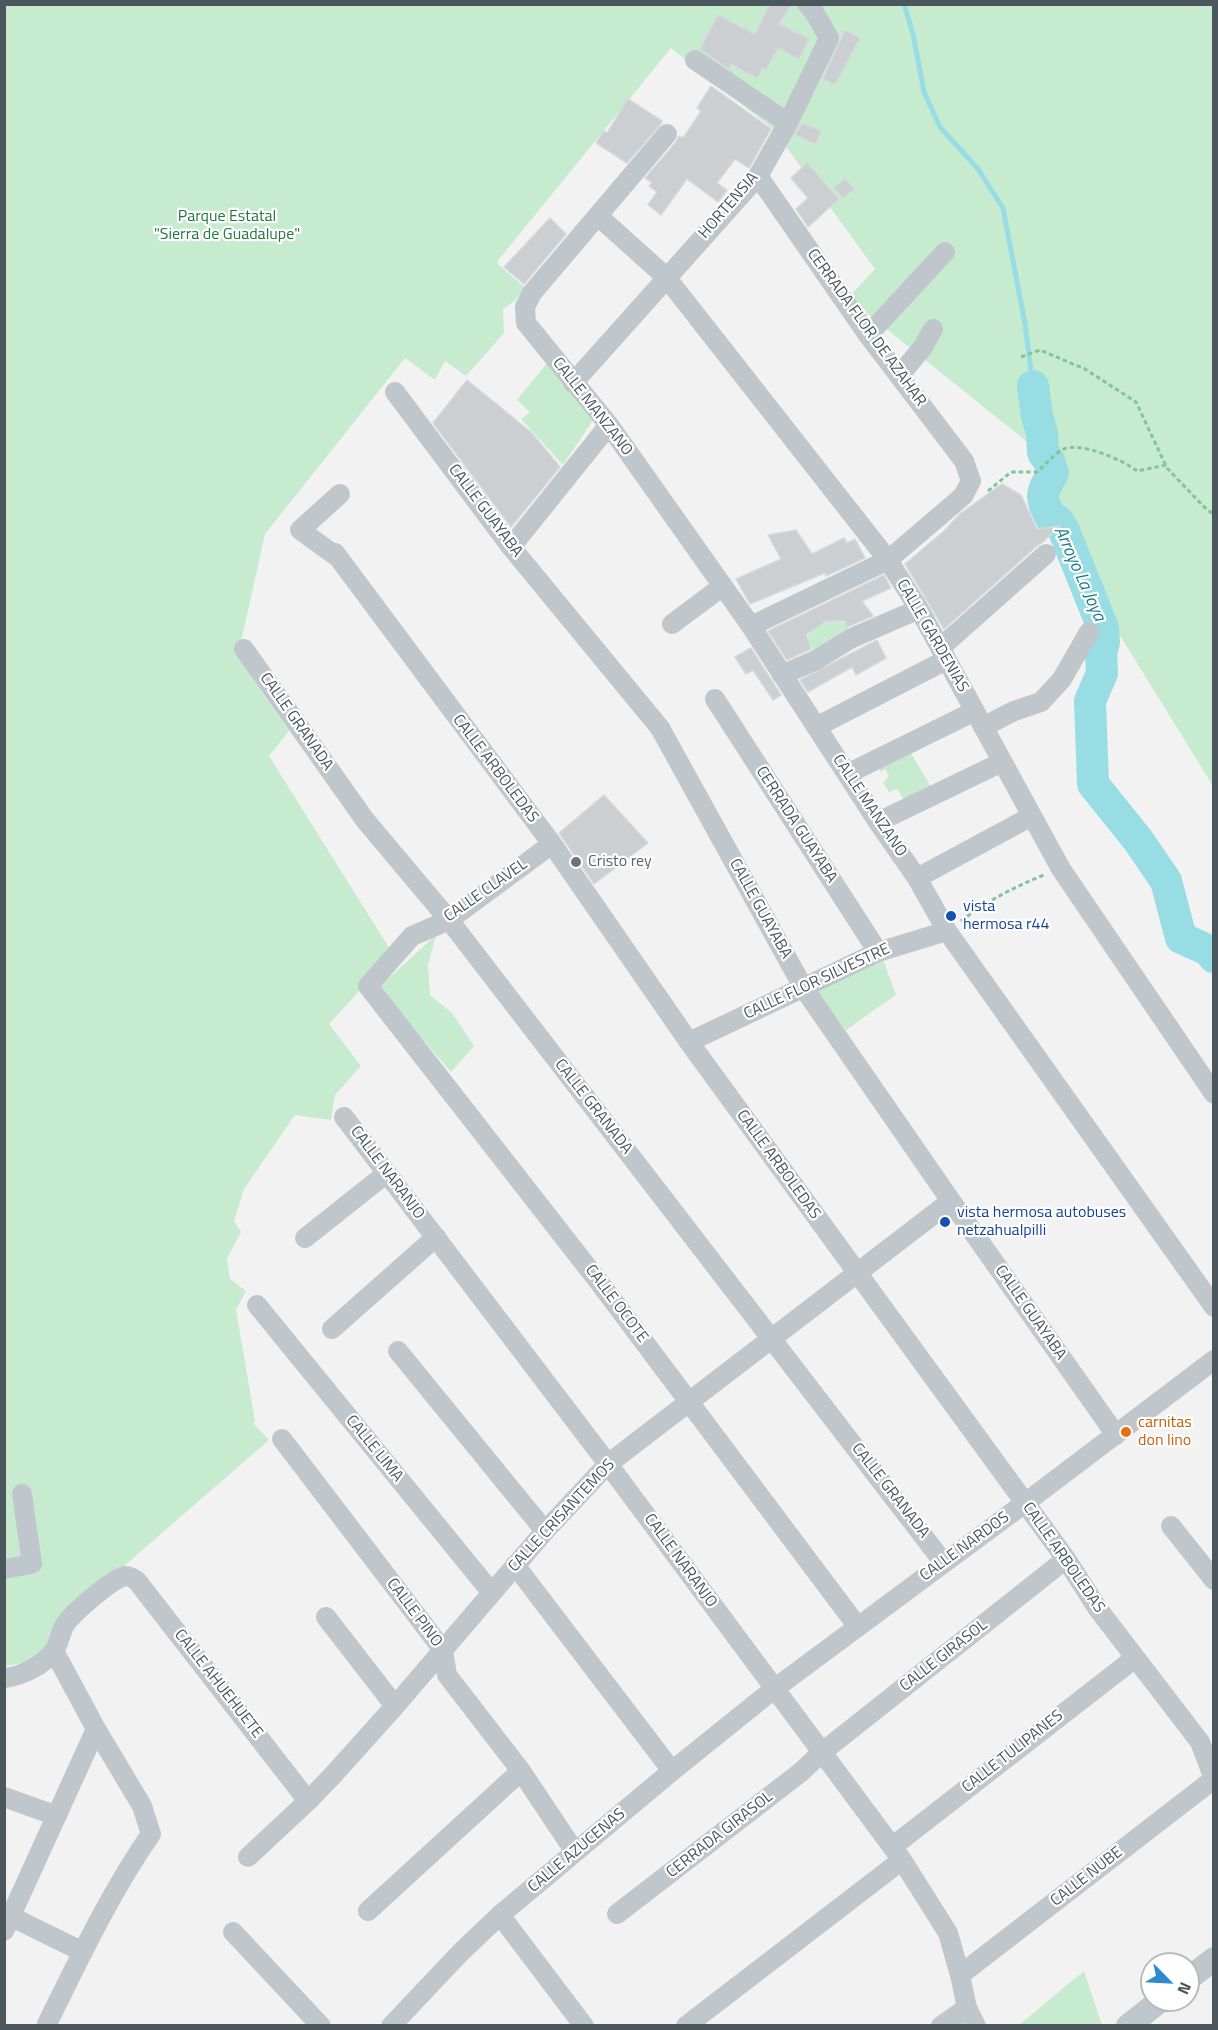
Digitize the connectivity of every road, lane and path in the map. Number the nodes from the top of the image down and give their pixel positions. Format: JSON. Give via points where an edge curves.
{"nodes":[{"id":1,"x":807,"y":4,"type":"edge"},
{"id":2,"x":695,"y":60,"type":"dead end"},
{"id":3,"x":788,"y":123,"type":"junction"},
{"id":4,"x":667,"y":134,"type":"dead end"},
{"id":5,"x":758,"y":176,"type":"junction"},
{"id":6,"x":598,"y":216,"type":"junction"},
{"id":7,"x":945,"y":252,"type":"dead end"},
{"id":8,"x":666,"y":277,"type":"junction"},
{"id":9,"x":933,"y":329,"type":"dead end"},
{"id":10,"x":868,"y":335,"type":"junction"},
{"id":11,"x":1021,"y":357,"type":"dead end"},
{"id":12,"x":899,"y":376,"type":"junction"},
{"id":13,"x":573,"y":383,"type":"junction"},
{"id":14,"x":395,"y":392,"type":"dead end"},
{"id":15,"x":609,"y":425,"type":"junction"},
{"id":16,"x":1166,"y":465,"type":"junction"},
{"id":17,"x":979,"y":487,"type":"junction"},
{"id":18,"x":340,"y":494,"type":"dead end"},
{"id":19,"x":1214,"y":514,"type":"edge"},
{"id":20,"x":511,"y":547,"type":"junction"},
{"id":21,"x":1047,"y":554,"type":"dead end"},
{"id":22,"x":888,"y":560,"type":"junction"},
{"id":23,"x":723,"y":586,"type":"junction"},
{"id":24,"x":919,"y":609,"type":"junction"},
{"id":25,"x":672,"y":624,"type":"dead end"},
{"id":26,"x":751,"y":626,"type":"junction"},
{"id":27,"x":1089,"y":632,"type":"dead end"},
{"id":28,"x":244,"y":649,"type":"dead end"},
{"id":29,"x":943,"y":654,"type":"junction"},
{"id":30,"x":782,"y":675,"type":"junction"},
{"id":31,"x":715,"y":699,"type":"dead end"},
{"id":32,"x":979,"y":719,"type":"junction"},
{"id":33,"x":816,"y":727,"type":"junction"},
{"id":34,"x":1002,"y":762,"type":"junction"},
{"id":35,"x":847,"y":774,"type":"junction"},
{"id":36,"x":1032,"y":816,"type":"junction"},
{"id":37,"x":878,"y":822,"type":"junction"},
{"id":38,"x":552,"y":844,"type":"junction"},
{"id":39,"x":1061,"y":869,"type":"junction"},
{"id":40,"x":917,"y":878,"type":"junction"},
{"id":41,"x":449,"y":920,"type":"junction"},
{"id":42,"x":947,"y":931,"type":"junction"},
{"id":43,"x":878,"y":952,"type":"junction"},
{"id":44,"x":368,"y":986,"type":"joint"},
{"id":45,"x":803,"y":987,"type":"junction"},
{"id":46,"x":689,"y":1042,"type":"junction"},
{"id":47,"x":1214,"y":1094,"type":"edge"},
{"id":48,"x":344,"y":1117,"type":"dead end"},
{"id":49,"x":387,"y":1173,"type":"junction"},
{"id":50,"x":951,"y":1201,"type":"junction"},
{"id":51,"x":436,"y":1237,"type":"junction"},
{"id":52,"x":305,"y":1239,"type":"dead end"},
{"id":53,"x":856,"y":1274,"type":"junction"},
{"id":54,"x":257,"y":1305,"type":"dead end"},
{"id":55,"x":1214,"y":1307,"type":"edge"},
{"id":56,"x":332,"y":1329,"type":"dead end"},
{"id":57,"x":771,"y":1337,"type":"junction"},
{"id":58,"x":398,"y":1352,"type":"dead end"},
{"id":59,"x":1213,"y":1362,"type":"edge"},
{"id":60,"x":689,"y":1401,"type":"junction"},
{"id":61,"x":1116,"y":1434,"type":"junction"},
{"id":62,"x":282,"y":1439,"type":"dead end"},
{"id":63,"x":608,"y":1464,"type":"junction"},
{"id":64,"x":22,"y":1494,"type":"dead end"},
{"id":65,"x":1025,"y":1503,"type":"junction"},
{"id":66,"x":1172,"y":1526,"type":"dead end"},
{"id":67,"x":545,"y":1531,"type":"junction"},
{"id":68,"x":1066,"y":1559,"type":"junction"},
{"id":69,"x":945,"y":1563,"type":"junction"},
{"id":70,"x":515,"y":1565,"type":"junction"},
{"id":71,"x":4,"y":1569,"type":"edge"},
{"id":72,"x":1214,"y":1580,"type":"edge"},
{"id":73,"x":492,"y":1593,"type":"junction"},
{"id":74,"x":326,"y":1617,"type":"dead end"},
{"id":75,"x":858,"y":1627,"type":"junction"},
{"id":76,"x":443,"y":1650,"type":"junction"},
{"id":77,"x":54,"y":1651,"type":"junction"},
{"id":78,"x":1135,"y":1658,"type":"junction"},
{"id":79,"x":4,"y":1678,"type":"edge"},
{"id":80,"x":774,"y":1689,"type":"junction"},
{"id":81,"x":395,"y":1706,"type":"junction"},
{"id":82,"x":96,"y":1729,"type":"junction"},
{"id":83,"x":821,"y":1753,"type":"junction"},
{"id":84,"x":520,"y":1771,"type":"junction"},
{"id":85,"x":672,"y":1771,"type":"junction"},
{"id":86,"x":1214,"y":1779,"type":"edge"},
{"id":87,"x":4,"y":1797,"type":"edge"},
{"id":88,"x":308,"y":1801,"type":"junction"},
{"id":89,"x":57,"y":1816,"type":"junction"},
{"id":90,"x":575,"y":1852,"type":"junction"},
{"id":91,"x":897,"y":1853,"type":"junction"},
{"id":92,"x":248,"y":1857,"type":"dead end"},
{"id":93,"x":368,"y":1911,"type":"dead end"},
{"id":94,"x":617,"y":1914,"type":"dead end"},
{"id":95,"x":500,"y":1916,"type":"junction"},
{"id":96,"x":7,"y":1920,"type":"edge"},
{"id":97,"x":233,"y":1932,"type":"dead end"},
{"id":98,"x":83,"y":1952,"type":"junction"},
{"id":99,"x":1214,"y":1959,"type":"edge"},
{"id":100,"x":1200,"y":1970,"type":"edge"},
{"id":101,"x":960,"y":1974,"type":"junction"},
{"id":102,"x":1145,"y":2012,"type":"edge"},
{"id":103,"x":971,"y":2017,"type":"edge"},
{"id":104,"x":47,"y":2024,"type":"dead end"},
{"id":105,"x":321,"y":2025,"type":"edge"},
{"id":106,"x":392,"y":2025,"type":"edge"},
{"id":107,"x":584,"y":2025,"type":"edge"},
{"id":108,"x":686,"y":2025,"type":"edge"},
{"id":109,"x":941,"y":2025,"type":"edge"},
{"id":110,"x":1128,"y":2025,"type":"edge"}],
"edges":[{"from":1,"to":3,"type":"street","name":"HORTENSIA","via":[[829,38]]},
{"from":2,"to":3,"type":"street"},
{"from":3,"to":5,"type":"street","name":"HORTENSIA"},
{"from":4,"to":6,"type":"street"},
{"from":5,"to":8,"type":"street","name":"HORTENSIA"},
{"from":5,"to":10,"type":"street","name":"CERRADA FLOR DE AZAHAR"},
{"from":6,"to":8,"type":"street","name":"CALLE GARDENIAS"},
{"from":6,"to":13,"type":"street","name":"CALLE MANZANO","via":[[532,293],[525,307],[526,323]]},
{"from":7,"to":10,"type":"street"},
{"from":8,"to":13,"type":"street","name":"HORTENSIA"},
{"from":8,"to":22,"type":"street","name":"CALLE GARDENIAS"},
{"from":9,"to":12,"type":"street"},
{"from":10,"to":12,"type":"street","name":"CERRADA FLOR DE AZAHAR"},
{"from":11,"to":16,"type":"path","via":[[1040,350],[1085,369],[1136,402]]},
{"from":12,"to":17,"type":"street","name":"CERRADA FLOR DE AZAHAR","via":[[964,460]]},
{"from":13,"to":15,"type":"street","name":"CALLE MANZANO"},
{"from":14,"to":20,"type":"street","name":"CALLE GUAYABA"},
{"from":15,"to":20,"type":"street"},
{"from":15,"to":23,"type":"street","name":"CALLE MANZANO"},
{"from":16,"to":17,"type":"path","via":[[1137,471],[1110,455],[1079,446],[1063,448],[1037,472],[1011,472]]},
{"from":16,"to":19,"type":"path"},
{"from":17,"to":22,"type":"street"},
{"from":18,"to":38,"type":"street","name":"CALLE ARBOLEDAS","via":[[300,530],[335,554]]},
{"from":20,"to":45,"type":"street","name":"CALLE GUAYABA","via":[[660,728]]},
{"from":21,"to":29,"type":"street"},
{"from":22,"to":24,"type":"street","name":"CALLE GARDENIAS"},
{"from":22,"to":26,"type":"street"},
{"from":23,"to":25,"type":"street"},
{"from":23,"to":26,"type":"street","name":"CALLE MANZANO"},
{"from":24,"to":29,"type":"street","name":"CALLE GARDENIAS"},
{"from":24,"to":30,"type":"street"},
{"from":26,"to":30,"type":"street","name":"CALLE MANZANO"},
{"from":27,"to":32,"type":"street","via":[[1062,679],[1041,702]]},
{"from":28,"to":41,"type":"street","name":"CALLE GRANADA","via":[[365,820]]},
{"from":29,"to":32,"type":"street","name":"CALLE GARDENIAS"},
{"from":29,"to":33,"type":"street"},
{"from":30,"to":33,"type":"street","name":"CALLE MANZANO"},
{"from":31,"to":43,"type":"street","name":"CERRADA GUAYABA"},
{"from":32,"to":34,"type":"street","name":"CALLE GARDENIAS"},
{"from":32,"to":35,"type":"street"},
{"from":33,"to":35,"type":"street","name":"CALLE MANZANO"},
{"from":34,"to":36,"type":"street","name":"CALLE GARDENIAS"},
{"from":34,"to":37,"type":"street"},
{"from":35,"to":37,"type":"street","name":"CALLE MANZANO"},
{"from":36,"to":39,"type":"street","name":"CALLE GARDENIAS"},
{"from":36,"to":40,"type":"street"},
{"from":37,"to":40,"type":"street","name":"CALLE MANZANO"},
{"from":38,"to":41,"type":"street","name":"CALLE CLAVEL"},
{"from":38,"to":46,"type":"street","name":"CALLE ARBOLEDAS"},
{"from":39,"to":42,"type":"path","via":[[1016,886]]},
{"from":39,"to":47,"type":"street","name":"CALLE GARDENIAS"},
{"from":40,"to":42,"type":"street","name":"CALLE MANZANO"},
{"from":41,"to":44,"type":"street","name":"CALLE CLAVEL","via":[[412,936]]},
{"from":41,"to":57,"type":"street","name":"CALLE GRANADA"},
{"from":42,"to":43,"type":"street","name":"CALLE FLOR SILVESTRE"},
{"from":42,"to":55,"type":"street","name":"CALLE MANZANO"},
{"from":43,"to":45,"type":"street","name":"CALLE FLOR SILVESTRE"},
{"from":44,"to":60,"type":"street","name":"CALLE OCOTE"},
{"from":45,"to":46,"type":"street","name":"CALLE FLOR SILVESTRE"},
{"from":45,"to":50,"type":"street","name":"CALLE GUAYABA"},
{"from":46,"to":53,"type":"street","name":"CALLE ARBOLEDAS"},
{"from":48,"to":49,"type":"street","name":"CALLE NARANJO"},
{"from":49,"to":51,"type":"street","name":"CALLE NARANJO"},
{"from":49,"to":52,"type":"street"},
{"from":50,"to":53,"type":"street","name":"CALLE CRISANTEMOS"},
{"from":50,"to":61,"type":"street","name":"CALLE GUAYABA"},
{"from":51,"to":56,"type":"street"},
{"from":51,"to":63,"type":"street","name":"CALLE NARANJO"},
{"from":53,"to":57,"type":"street","name":"CALLE CRISANTEMOS"},
{"from":53,"to":65,"type":"street","name":"CALLE ARBOLEDAS"},
{"from":54,"to":73,"type":"street","name":"CALLE LIMA"},
{"from":57,"to":60,"type":"street","name":"CALLE CRISANTEMOS"},
{"from":57,"to":69,"type":"street","name":"CALLE GRANADA"},
{"from":58,"to":67,"type":"street"},
{"from":59,"to":61,"type":"street","name":"CALLE NARDOS"},
{"from":60,"to":63,"type":"street","name":"CALLE CRISANTEMOS"},
{"from":60,"to":75,"type":"street","name":"CALLE OCOTE"},
{"from":61,"to":65,"type":"street","name":"CALLE NARDOS"},
{"from":62,"to":76,"type":"street","name":"CALLE PINO"},
{"from":63,"to":67,"type":"street","name":"CALLE CRISANTEMOS"},
{"from":63,"to":80,"type":"street","name":"CALLE NARANJO"},
{"from":64,"to":71,"type":"street","via":[[32,1564]]},
{"from":65,"to":68,"type":"street","name":"CALLE ARBOLEDAS"},
{"from":65,"to":69,"type":"street","name":"CALLE NARDOS"},
{"from":66,"to":72,"type":"street"},
{"from":67,"to":70,"type":"street","name":"CALLE CRISANTEMOS"},
{"from":68,"to":78,"type":"street","name":"CALLE ARBOLEDAS"},
{"from":68,"to":83,"type":"street","name":"CALLE GIRASOL"},
{"from":69,"to":75,"type":"street","name":"CALLE NARDOS"},
{"from":70,"to":73,"type":"street","name":"CALLE CRISANTEMOS"},
{"from":70,"to":85,"type":"street"},
{"from":73,"to":76,"type":"street","name":"CALLE CRISANTEMOS"},
{"from":74,"to":81,"type":"street"},
{"from":75,"to":80,"type":"street","name":"CALLE NARDOS"},
{"from":76,"to":81,"type":"street","name":"CALLE CRISANTEMOS"},
{"from":76,"to":84,"type":"street","name":"CALLE PINO","via":[[447,1675]]},
{"from":77,"to":79,"type":"street","via":[[44,1662],[17,1677]]},
{"from":77,"to":82,"type":"street"},
{"from":77,"to":88,"type":"street","name":"CALLE AHUEHUETE","via":[[66,1622],[100,1591],[122,1576],[131,1576]]},
{"from":78,"to":86,"type":"street","name":"CALLE ARBOLEDAS","via":[[1200,1742]]},
{"from":78,"to":91,"type":"street","name":"CALLE TULIPANES"},
{"from":80,"to":83,"type":"street","name":"CALLE NARANJO"},
{"from":80,"to":85,"type":"street","name":"CALLE AZUCENAS"},
{"from":81,"to":88,"type":"street","name":"CALLE CRISANTEMOS"},
{"from":82,"to":89,"type":"street"},
{"from":82,"to":98,"type":"street","via":[[142,1806],[152,1834]]},
{"from":83,"to":91,"type":"street","name":"CALLE NARANJO"},
{"from":83,"to":94,"type":"street","name":"CERRADA GIRASOL"},
{"from":84,"to":90,"type":"street","name":"CALLE PINO"},
{"from":84,"to":93,"type":"street"},
{"from":85,"to":90,"type":"street","name":"CALLE AZUCENAS"},
{"from":86,"to":101,"type":"street","name":"CALLE NUBE"},
{"from":87,"to":89,"type":"street"},
{"from":88,"to":92,"type":"street","name":"CALLE CRISANTEMOS"},
{"from":89,"to":96,"type":"street"},
{"from":90,"to":95,"type":"street","name":"CALLE AZUCENAS"},
{"from":91,"to":101,"type":"street","name":"CALLE NARANJO","via":[[948,1933]]},
{"from":91,"to":108,"type":"street","name":"CALLE TULIPANES"},
{"from":95,"to":106,"type":"street","name":"CALLE AZUCENAS"},
{"from":95,"to":107,"type":"street"},
{"from":96,"to":98,"type":"street"},
{"from":97,"to":105,"type":"street"},
{"from":98,"to":104,"type":"street"},
{"from":99,"to":100,"type":"street"},
{"from":101,"to":103,"type":"street","name":"CALLE NARANJO"},
{"from":102,"to":110,"type":"street"},
{"from":103,"to":109,"type":"street"}]}
